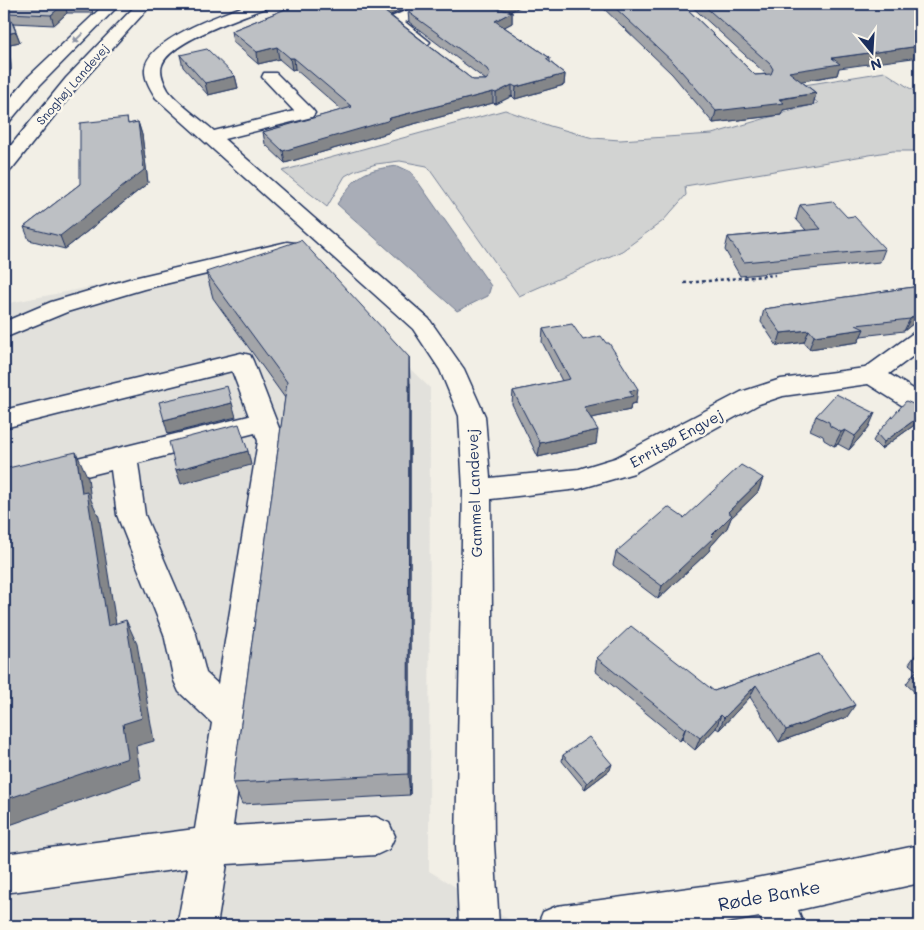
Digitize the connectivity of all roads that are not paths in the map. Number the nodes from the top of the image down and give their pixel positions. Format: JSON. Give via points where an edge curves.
{"nodes":[{"id":1,"x":113,"y":4,"type":"edge"},
{"id":2,"x":145,"y":4,"type":"edge"},
{"id":3,"x":263,"y":4,"type":"edge"},
{"id":4,"x":434,"y":4,"type":"edge"},
{"id":5,"x":433,"y":50,"type":"edge"},
{"id":6,"x":270,"y":77,"type":"dead end"},
{"id":7,"x":4,"y":117,"type":"edge"},
{"id":8,"x":211,"y":137,"type":"junction"},
{"id":9,"x":4,"y":166,"type":"edge"},
{"id":10,"x":322,"y":236,"type":"junction"},
{"id":11,"x":4,"y":331,"type":"edge"},
{"id":12,"x":920,"y":338,"type":"edge"},
{"id":13,"x":872,"y":375,"type":"junction"},
{"id":14,"x":920,"y":405,"type":"edge"},
{"id":15,"x":4,"y":419,"type":"edge"},
{"id":16,"x":264,"y":422,"type":"junction"},
{"id":17,"x":122,"y":457,"type":"junction"},
{"id":18,"x":4,"y":486,"type":"edge"},
{"id":19,"x":477,"y":490,"type":"junction"},
{"id":20,"x":230,"y":717,"type":"junction"},
{"id":21,"x":376,"y":836,"type":"dead end"},
{"id":22,"x":211,"y":846,"type":"junction"},
{"id":23,"x":920,"y":864,"type":"edge"},
{"id":24,"x":4,"y":874,"type":"edge"},
{"id":25,"x":777,"y":910,"type":"edge"},
{"id":26,"x":197,"y":926,"type":"edge"},
{"id":27,"x":479,"y":926,"type":"edge"},
{"id":28,"x":557,"y":926,"type":"edge"}],
"edges":[{"from":1,"to":7,"type":"street","name":"Snoghøj Landevej","one_way":true,"via":[[34,81]]},
{"from":2,"to":9,"type":"street","name":"Snoghøj Landevej","via":[[72,82]]},
{"from":3,"to":8,"type":"street","name":"Gammel Landevej","via":[[198,29],[170,47],[155,62],[153,78],[162,94]]},
{"from":4,"to":5,"type":"street","via":[[394,21]]},
{"from":6,"to":8,"type":"street","via":[[306,113]]},
{"from":8,"to":10,"type":"street","name":"Gammel Landevej"},
{"from":10,"to":11,"type":"street","via":[[295,246],[137,284],[59,307]]},
{"from":10,"to":19,"type":"street","name":"Gammel Landevej","via":[[421,324],[452,369],[472,416]]},
{"from":12,"to":13,"type":"street","name":"Erritsø Engvej"},
{"from":13,"to":14,"type":"street"},
{"from":13,"to":19,"type":"street","name":"Erritsø Engvej","via":[[781,388],[750,398],[624,466],[579,479]]},
{"from":15,"to":16,"type":"street","via":[[241,361]]},
{"from":16,"to":17,"type":"street"},
{"from":16,"to":20,"type":"street","via":[[271,442]]},
{"from":17,"to":18,"type":"street"},
{"from":17,"to":20,"type":"street","via":[[132,516],[180,634],[191,681]]},
{"from":19,"to":27,"type":"street","name":"Gammel Landevej","via":[[475,844]]},
{"from":20,"to":22,"type":"street"},
{"from":21,"to":22,"type":"street"},
{"from":22,"to":24,"type":"street"},
{"from":22,"to":26,"type":"street"},
{"from":23,"to":25,"type":"street","name":"Røde Banke","via":[[850,881]]},
{"from":25,"to":28,"type":"street","name":"Røde Banke","via":[[643,916]]}]}
